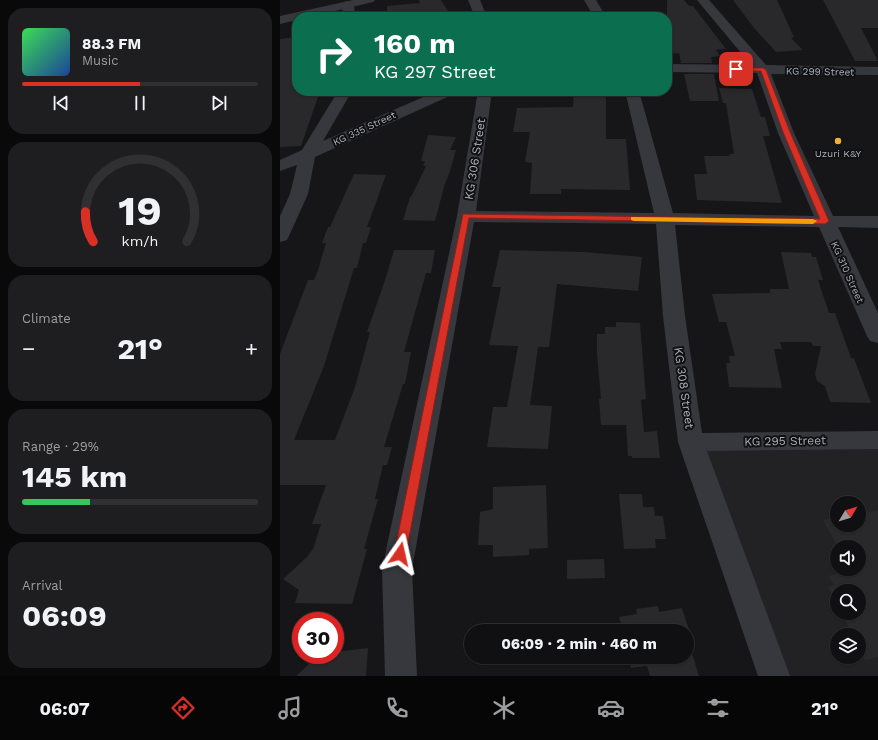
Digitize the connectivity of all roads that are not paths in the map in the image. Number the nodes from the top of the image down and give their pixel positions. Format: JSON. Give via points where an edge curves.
{"nodes":[{"id":1,"x":474,"y":0,"type":"edge"},
{"id":2,"x":590,"y":0,"type":"edge"},
{"id":3,"x":703,"y":0,"type":"edge"},
{"id":4,"x":359,"y":2,"type":"edge"},
{"id":5,"x":315,"y":12,"type":"edge"},
{"id":6,"x":352,"y":12,"type":"edge"},
{"id":7,"x":479,"y":12,"type":"edge"},
{"id":8,"x":597,"y":12,"type":"edge"},
{"id":9,"x":292,"y":17,"type":"edge"},
{"id":10,"x":280,"y":20,"type":"edge"},
{"id":11,"x":672,"y":68,"type":"edge"},
{"id":12,"x":763,"y":70,"type":"junction"},
{"id":13,"x":878,"y":72,"type":"edge"},
{"id":14,"x":342,"y":96,"type":"edge"},
{"id":15,"x":438,"y":96,"type":"edge"},
{"id":16,"x":484,"y":96,"type":"edge"},
{"id":17,"x":633,"y":96,"type":"edge"},
{"id":18,"x":306,"y":155,"type":"junction"},
{"id":19,"x":280,"y":166,"type":"edge"},
{"id":20,"x":466,"y":216,"type":"junction"},
{"id":21,"x":665,"y":219,"type":"junction"},
{"id":22,"x":825,"y":221,"type":"junction"},
{"id":23,"x":878,"y":222,"type":"edge"},
{"id":24,"x":280,"y":236,"type":"edge"},
{"id":25,"x":878,"y":336,"type":"edge"},
{"id":26,"x":878,"y":440,"type":"edge"},
{"id":27,"x":691,"y":442,"type":"junction"},
{"id":28,"x":401,"y":676,"type":"edge"},
{"id":29,"x":774,"y":676,"type":"edge"}],
"edges":[{"from":1,"to":7,"type":"street"},
{"from":2,"to":8,"type":"street"},
{"from":3,"to":12,"type":"street","name":"KG 310 Street"},
{"from":4,"to":5,"type":"street"},
{"from":4,"to":6,"type":"street"},
{"from":9,"to":10,"type":"street"},
{"from":11,"to":12,"type":"street","name":"KG 299 Street"},
{"from":12,"to":13,"type":"street","name":"KG 299 Street"},
{"from":12,"to":22,"type":"street","name":"KG 310 Street","via":[[786,132]]},
{"from":14,"to":18,"type":"street"},
{"from":15,"to":18,"type":"street","name":"KG 335 Street"},
{"from":16,"to":20,"type":"street","name":"KG 306 Street"},
{"from":17,"to":21,"type":"street","name":"KG 308 Street"},
{"from":18,"to":19,"type":"street","name":"KG 335 Street"},
{"from":18,"to":24,"type":"street","via":[[299,194]]},
{"from":20,"to":21,"type":"street"},
{"from":20,"to":28,"type":"street","name":"KG 306 Street","via":[[397,569]]},
{"from":21,"to":22,"type":"street"},
{"from":21,"to":27,"type":"street","name":"KG 308 Street","via":[[674,316]]},
{"from":22,"to":23,"type":"street"},
{"from":22,"to":25,"type":"street","name":"KG 310 Street"},
{"from":26,"to":27,"type":"street","name":"KG 295 Street"},
{"from":27,"to":29,"type":"street","name":"KG 308 Street"}]}
